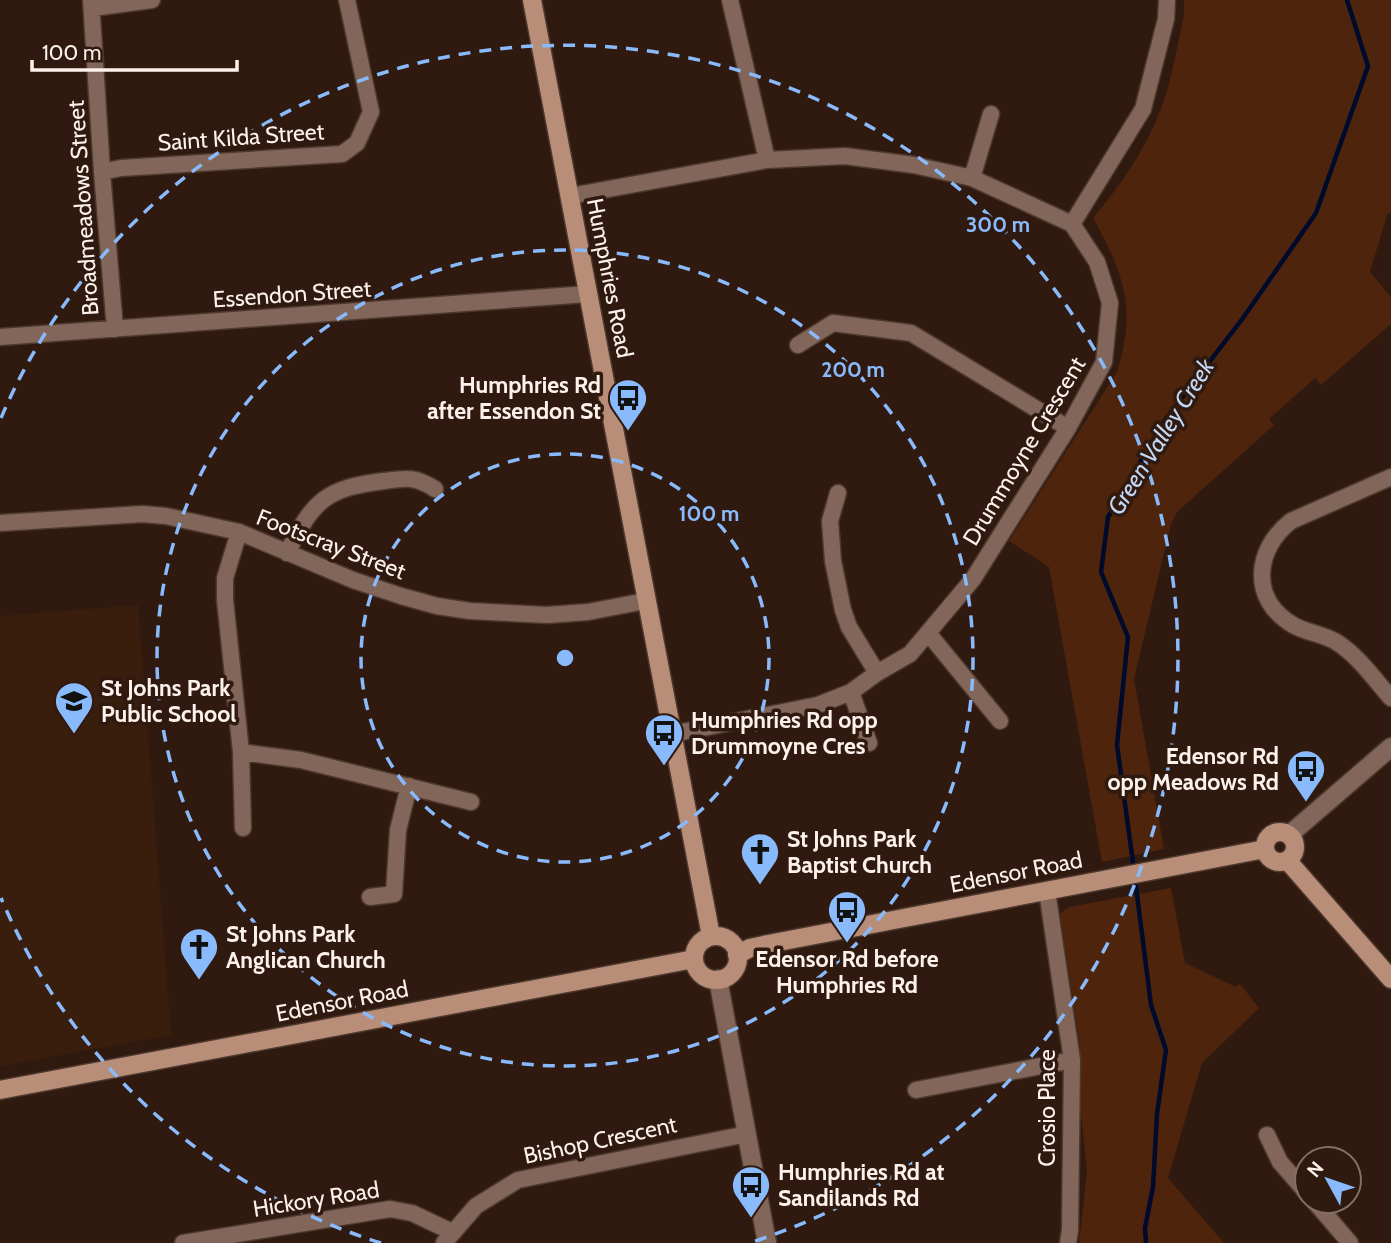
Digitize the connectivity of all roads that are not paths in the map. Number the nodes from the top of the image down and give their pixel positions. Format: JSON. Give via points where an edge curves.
{"nodes":[{"id":1,"x":152,"y":0,"type":"edge"},
{"id":2,"x":347,"y":0,"type":"edge"},
{"id":3,"x":533,"y":0,"type":"edge"},
{"id":4,"x":730,"y":0,"type":"edge"},
{"id":5,"x":1167,"y":0,"type":"edge"},
{"id":6,"x":92,"y":4,"type":"edge"},
{"id":7,"x":991,"y":114,"type":"dead end"},
{"id":8,"x":767,"y":160,"type":"junction"},
{"id":9,"x":102,"y":172,"type":"junction"},
{"id":10,"x":972,"y":178,"type":"junction"},
{"id":11,"x":570,"y":196,"type":"junction"},
{"id":12,"x":1072,"y":224,"type":"junction"},
{"id":13,"x":588,"y":294,"type":"junction"},
{"id":14,"x":116,"y":329,"type":"junction"},
{"id":15,"x":0,"y":337,"type":"edge"},
{"id":16,"x":798,"y":345,"type":"dead end"},
{"id":17,"x":1068,"y":428,"type":"junction"},
{"id":18,"x":1391,"y":477,"type":"edge"},
{"id":19,"x":435,"y":489,"type":"dead end"},
{"id":20,"x":838,"y":493,"type":"dead end"},
{"id":21,"x":0,"y":523,"type":"edge"},
{"id":22,"x":239,"y":532,"type":"junction"},
{"id":23,"x":287,"y":554,"type":"junction"},
{"id":24,"x":645,"y":601,"type":"junction"},
{"id":25,"x":928,"y":633,"type":"junction"},
{"id":26,"x":877,"y":673,"type":"junction"},
{"id":27,"x":851,"y":692,"type":"junction"},
{"id":28,"x":1391,"y":698,"type":"edge"},
{"id":29,"x":1000,"y":721,"type":"dead end"},
{"id":30,"x":672,"y":734,"type":"junction"},
{"id":31,"x":869,"y":743,"type":"dead end"},
{"id":32,"x":1391,"y":747,"type":"edge"},
{"id":33,"x":241,"y":752,"type":"junction"},
{"id":34,"x":409,"y":786,"type":"junction"},
{"id":35,"x":471,"y":802,"type":"dead end"},
{"id":36,"x":243,"y":828,"type":"dead end"},
{"id":37,"x":1289,"y":835,"type":"junction"},
{"id":38,"x":1265,"y":849,"type":"junction"},
{"id":39,"x":1287,"y":860,"type":"junction"},
{"id":40,"x":1047,"y":891,"type":"junction"},
{"id":41,"x":370,"y":897,"type":"dead end"},
{"id":42,"x":711,"y":936,"type":"junction"},
{"id":43,"x":737,"y":955,"type":"junction"},
{"id":44,"x":694,"y":959,"type":"junction"},
{"id":45,"x":718,"y":979,"type":"junction"},
{"id":46,"x":1391,"y":979,"type":"edge"},
{"id":47,"x":1072,"y":1060,"type":"junction"},
{"id":48,"x":0,"y":1090,"type":"edge"},
{"id":49,"x":916,"y":1090,"type":"dead end"},
{"id":50,"x":747,"y":1134,"type":"junction"},
{"id":51,"x":1267,"y":1135,"type":"dead end"},
{"id":52,"x":1293,"y":1177,"type":"edge"},
{"id":53,"x":1326,"y":1215,"type":"edge"},
{"id":54,"x":284,"y":1235,"type":"edge"},
{"id":55,"x":448,"y":1238,"type":"edge"},
{"id":56,"x":183,"y":1243,"type":"edge"},
{"id":57,"x":767,"y":1243,"type":"edge"},
{"id":58,"x":1068,"y":1243,"type":"edge"},
{"id":59,"x":1350,"y":1243,"type":"edge"}],
"edges":[{"from":1,"to":6,"type":"street"},
{"from":2,"to":9,"type":"street","name":"Saint Kilda Street","via":[[371,112],[357,144],[342,154]]},
{"from":3,"to":11,"type":"main road","name":"Humphries Road"},
{"from":4,"to":8,"type":"street"},
{"from":5,"to":12,"type":"street","via":[[1143,109]]},
{"from":6,"to":9,"type":"street","name":"Broadmeadows Street"},
{"from":7,"to":10,"type":"street"},
{"from":8,"to":10,"type":"street","via":[[845,156]]},
{"from":8,"to":11,"type":"street"},
{"from":9,"to":14,"type":"street","name":"Broadmeadows Street"},
{"from":10,"to":12,"type":"street"},
{"from":11,"to":13,"type":"main road","name":"Humphries Road"},
{"from":12,"to":17,"type":"street","name":"Drummoyne Crescent","via":[[1097,262],[1110,303],[1104,362]]},
{"from":13,"to":14,"type":"street","name":"Essendon Street"},
{"from":13,"to":24,"type":"main road","name":"Humphries Road"},
{"from":14,"to":15,"type":"street","name":"Essendon Street"},
{"from":16,"to":17,"type":"street","via":[[834,323],[911,333]]},
{"from":17,"to":25,"type":"street","name":"Drummoyne Crescent","via":[[973,579]]},
{"from":18,"to":28,"type":"street","via":[[1291,521],[1270,542],[1262,568],[1267,597],[1283,618],[1339,643]]},
{"from":19,"to":23,"type":"street","via":[[419,479],[402,478],[352,485],[330,494],[312,511]]},
{"from":20,"to":26,"type":"street","via":[[830,521],[843,610]]},
{"from":21,"to":22,"type":"street","name":"Footscray Street","via":[[142,514]]},
{"from":22,"to":23,"type":"street","name":"Footscray Street"},
{"from":22,"to":33,"type":"street","via":[[225,578],[225,600]]},
{"from":23,"to":24,"type":"street","name":"Footscray Street","via":[[401,596],[470,611],[547,615]]},
{"from":24,"to":30,"type":"main road","name":"Humphries Road"},
{"from":25,"to":26,"type":"street","name":"Drummoyne Crescent","via":[[910,654]]},
{"from":25,"to":29,"type":"street"},
{"from":26,"to":27,"type":"street","name":"Drummoyne Crescent"},
{"from":27,"to":30,"type":"street","name":"Drummoyne Crescent","via":[[818,705]]},
{"from":27,"to":31,"type":"street"},
{"from":30,"to":42,"type":"main road","name":"Humphries Road"},
{"from":32,"to":37,"type":"street"},
{"from":33,"to":34,"type":"street","via":[[301,760]]},
{"from":33,"to":36,"type":"street"},
{"from":34,"to":35,"type":"street"},
{"from":34,"to":41,"type":"street","via":[[398,830],[394,894]]},
{"from":37,"to":38,"type":"main road","via":[[1275,833],[1267,839]]},
{"from":37,"to":39,"type":"main road","via":[[1294,849]]},
{"from":38,"to":39,"type":"main road","via":[[1273,860]]},
{"from":38,"to":40,"type":"main road","name":"Edensor Road"},
{"from":39,"to":46,"type":"main road"},
{"from":40,"to":43,"type":"main road","name":"Edensor Road","via":[[768,944]]},
{"from":40,"to":47,"type":"street","name":"Crosio Place"},
{"from":42,"to":43,"type":"main road","via":[[731,942]]},
{"from":42,"to":44,"type":"main road","via":[[698,944]]},
{"from":43,"to":45,"type":"main road","via":[[731,972]]},
{"from":44,"to":45,"type":"main road","via":[[700,973]]},
{"from":44,"to":48,"type":"main road","name":"Edensor Road"},
{"from":45,"to":50,"type":"street"},
{"from":47,"to":49,"type":"street"},
{"from":47,"to":58,"type":"street","name":"Crosio Place"},
{"from":50,"to":55,"type":"street","name":"Bishop Crescent","via":[[518,1180],[476,1206]]},
{"from":50,"to":57,"type":"street"},
{"from":51,"to":52,"type":"street"},
{"from":53,"to":59,"type":"street"},
{"from":54,"to":55,"type":"street","name":"Hickory Road","via":[[390,1209],[412,1213]]},
{"from":54,"to":56,"type":"street","name":"Hickory Road"}]}
